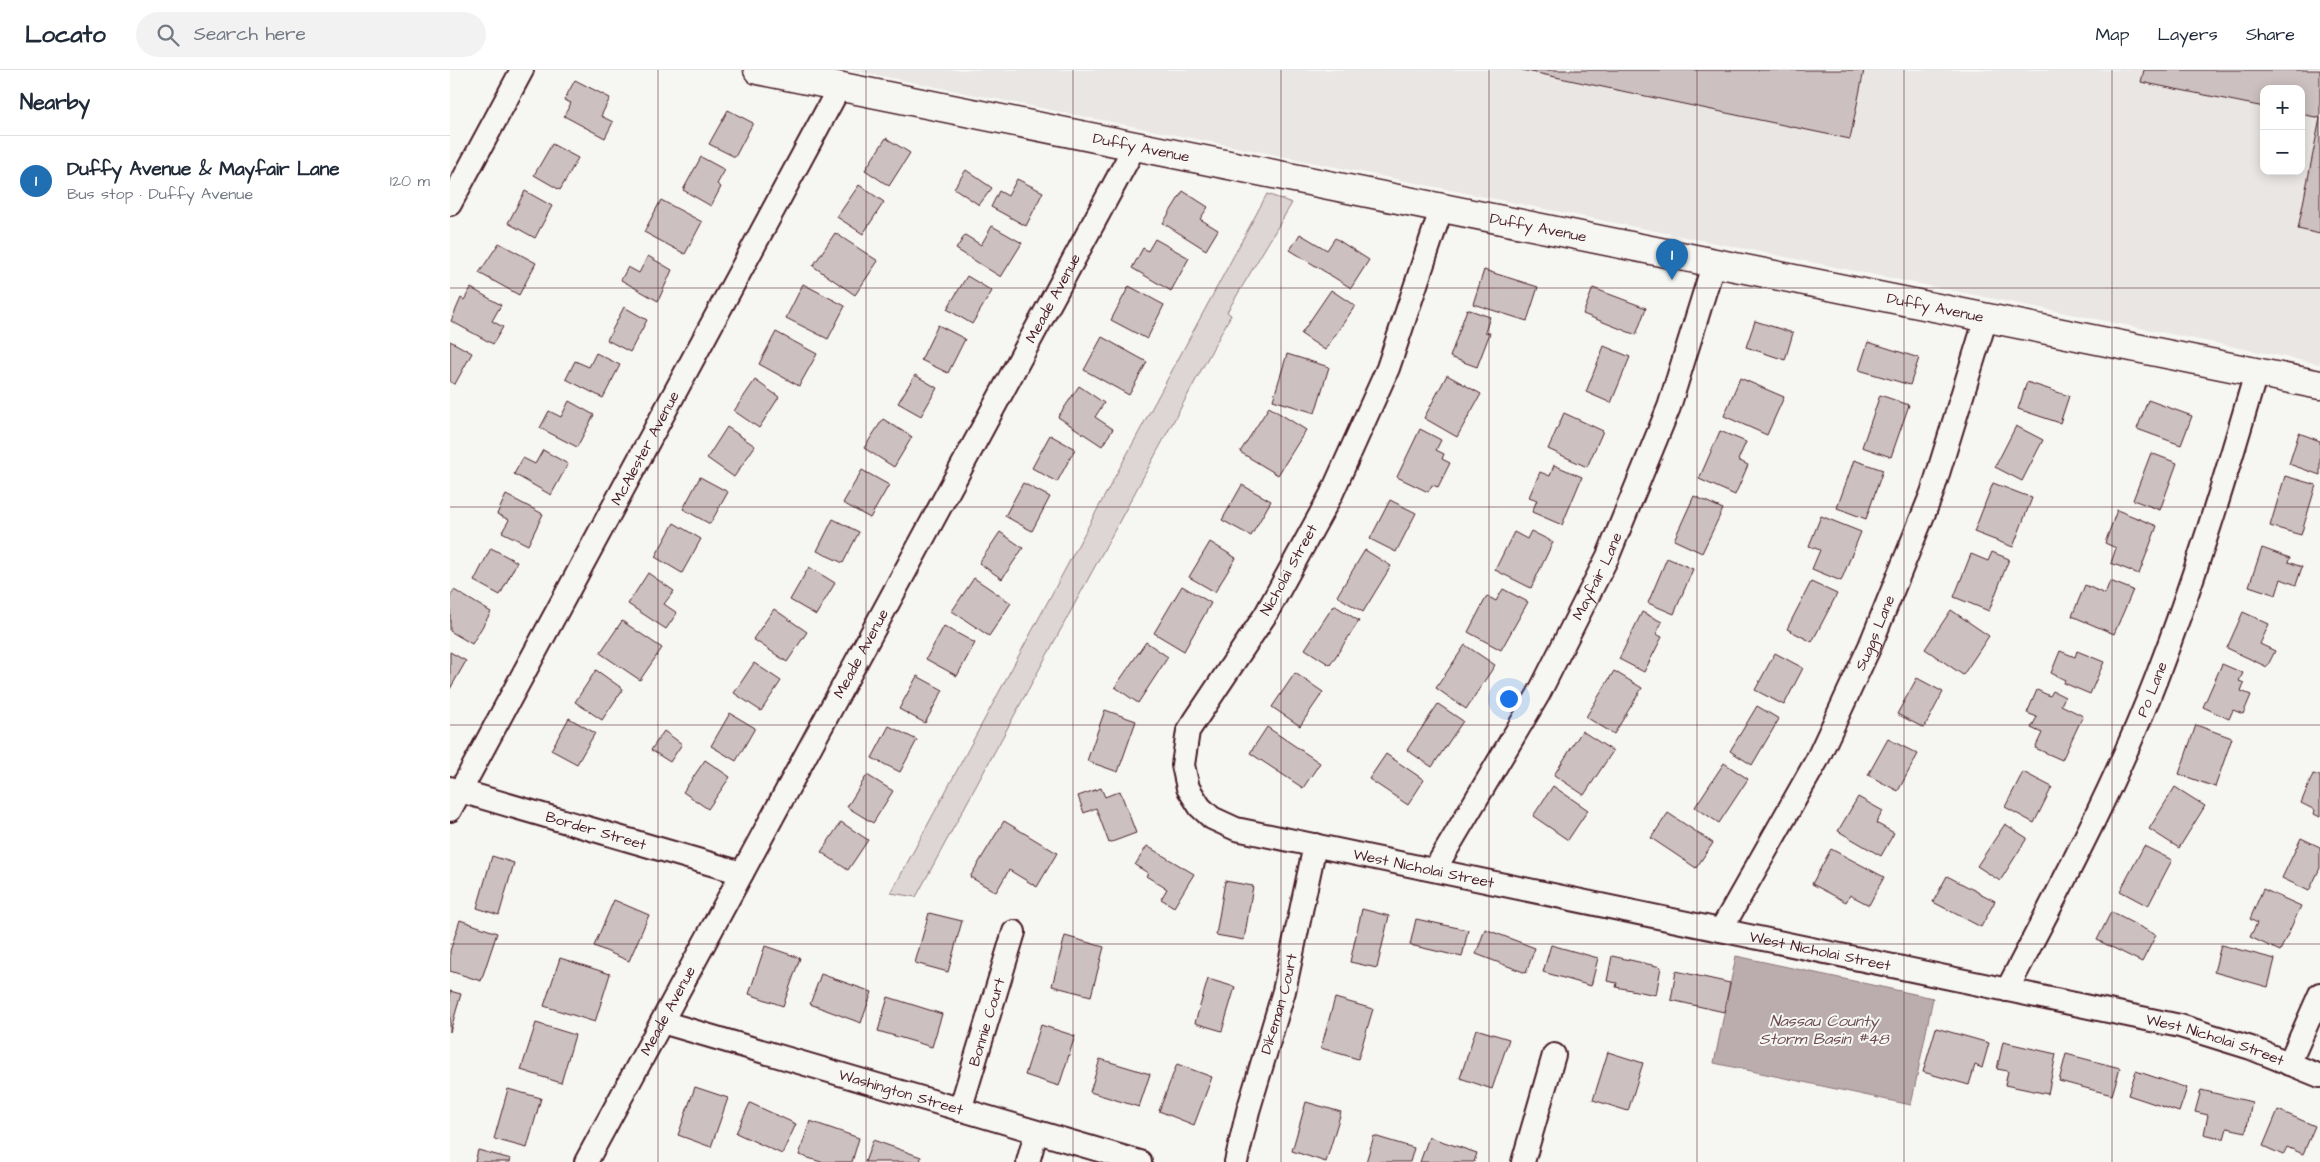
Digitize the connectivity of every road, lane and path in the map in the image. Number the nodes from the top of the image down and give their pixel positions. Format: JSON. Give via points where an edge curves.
{"nodes":[{"id":1,"x":522,"y":70,"type":"edge"},
{"id":2,"x":758,"y":70,"type":"edge"},
{"id":3,"x":840,"y":86,"type":"junction"},
{"id":4,"x":1135,"y":146,"type":"junction"},
{"id":5,"x":450,"y":204,"type":"edge"},
{"id":6,"x":1442,"y":207,"type":"junction"},
{"id":7,"x":1714,"y":262,"type":"junction"},
{"id":8,"x":1986,"y":318,"type":"junction"},
{"id":9,"x":2256,"y":372,"type":"junction"},
{"id":10,"x":2320,"y":385,"type":"edge"},
{"id":11,"x":453,"y":797,"type":"edge"},
{"id":12,"x":1315,"y":845,"type":"junction"},
{"id":13,"x":1435,"y":870,"type":"junction"},
{"id":14,"x":742,"y":873,"type":"junction"},
{"id":15,"x":1721,"y":930,"type":"junction"},
{"id":16,"x":1014,"y":932,"type":"dead end"},
{"id":17,"x":2007,"y":990,"type":"junction"},
{"id":18,"x":2320,"y":994,"type":"edge"},
{"id":19,"x":662,"y":1022,"type":"junction"},
{"id":20,"x":1554,"y":1055,"type":"dead end"},
{"id":21,"x":2289,"y":1064,"type":"junction"},
{"id":22,"x":2320,"y":1076,"type":"edge"},
{"id":23,"x":960,"y":1110,"type":"junction"},
{"id":24,"x":1036,"y":1132,"type":"junction"},
{"id":25,"x":586,"y":1162,"type":"edge"},
{"id":26,"x":1028,"y":1162,"type":"edge"},
{"id":27,"x":1140,"y":1162,"type":"edge"},
{"id":28,"x":1236,"y":1162,"type":"edge"},
{"id":29,"x":1523,"y":1162,"type":"edge"}],
"edges":[{"from":1,"to":5,"type":"street"},
{"from":2,"to":3,"type":"street","name":"Duffy Avenue"},
{"from":3,"to":4,"type":"street","name":"Duffy Avenue"},
{"from":3,"to":11,"type":"street","name":"McAlester Avenue"},
{"from":4,"to":6,"type":"street","name":"Duffy Avenue"},
{"from":4,"to":14,"type":"street","name":"Meade Avenue"},
{"from":6,"to":7,"type":"street","name":"Duffy Avenue"},
{"from":6,"to":12,"type":"street","name":"Nicholai Street","via":[[1388,368],[1330,495],[1266,614],[1188,731],[1184,745],[1182,765],[1188,788],[1200,808],[1212,818],[1236,829]]},
{"from":7,"to":8,"type":"street","name":"Duffy Avenue"},
{"from":7,"to":13,"type":"street","name":"Mayfair Lane","via":[[1669,407],[1608,556],[1538,696]]},
{"from":8,"to":9,"type":"street","name":"Duffy Avenue"},
{"from":8,"to":15,"type":"street","name":"Suggs Lane","via":[[1932,493],[1870,646],[1817,760]]},
{"from":9,"to":10,"type":"street","name":"Duffy Avenue"},
{"from":9,"to":17,"type":"street","name":"Po Lane","via":[[2203,552],[2156,680],[2096,817]]},
{"from":11,"to":14,"type":"street","name":"Border Street"},
{"from":12,"to":13,"type":"street","name":"West Nicholai Street"},
{"from":12,"to":28,"type":"street","name":"Dikeman Court","via":[[1284,991]]},
{"from":13,"to":15,"type":"street","name":"West Nicholai Street"},
{"from":14,"to":19,"type":"street","name":"Meade Avenue"},
{"from":15,"to":17,"type":"street","name":"West Nicholai Street"},
{"from":16,"to":23,"type":"street","name":"Bonnie Court"},
{"from":17,"to":21,"type":"street","name":"West Nicholai Street","via":[[2180,1026],[2251,1048]]},
{"from":18,"to":21,"type":"street"},
{"from":19,"to":23,"type":"street","name":"Washington Street"},
{"from":19,"to":25,"type":"street","name":"Meade Avenue"},
{"from":20,"to":29,"type":"street"},
{"from":21,"to":22,"type":"street","name":"West Nicholai Street"},
{"from":23,"to":24,"type":"street","name":"Washington Street"},
{"from":24,"to":26,"type":"street"},
{"from":24,"to":27,"type":"street","name":"Washington Street"}]}
